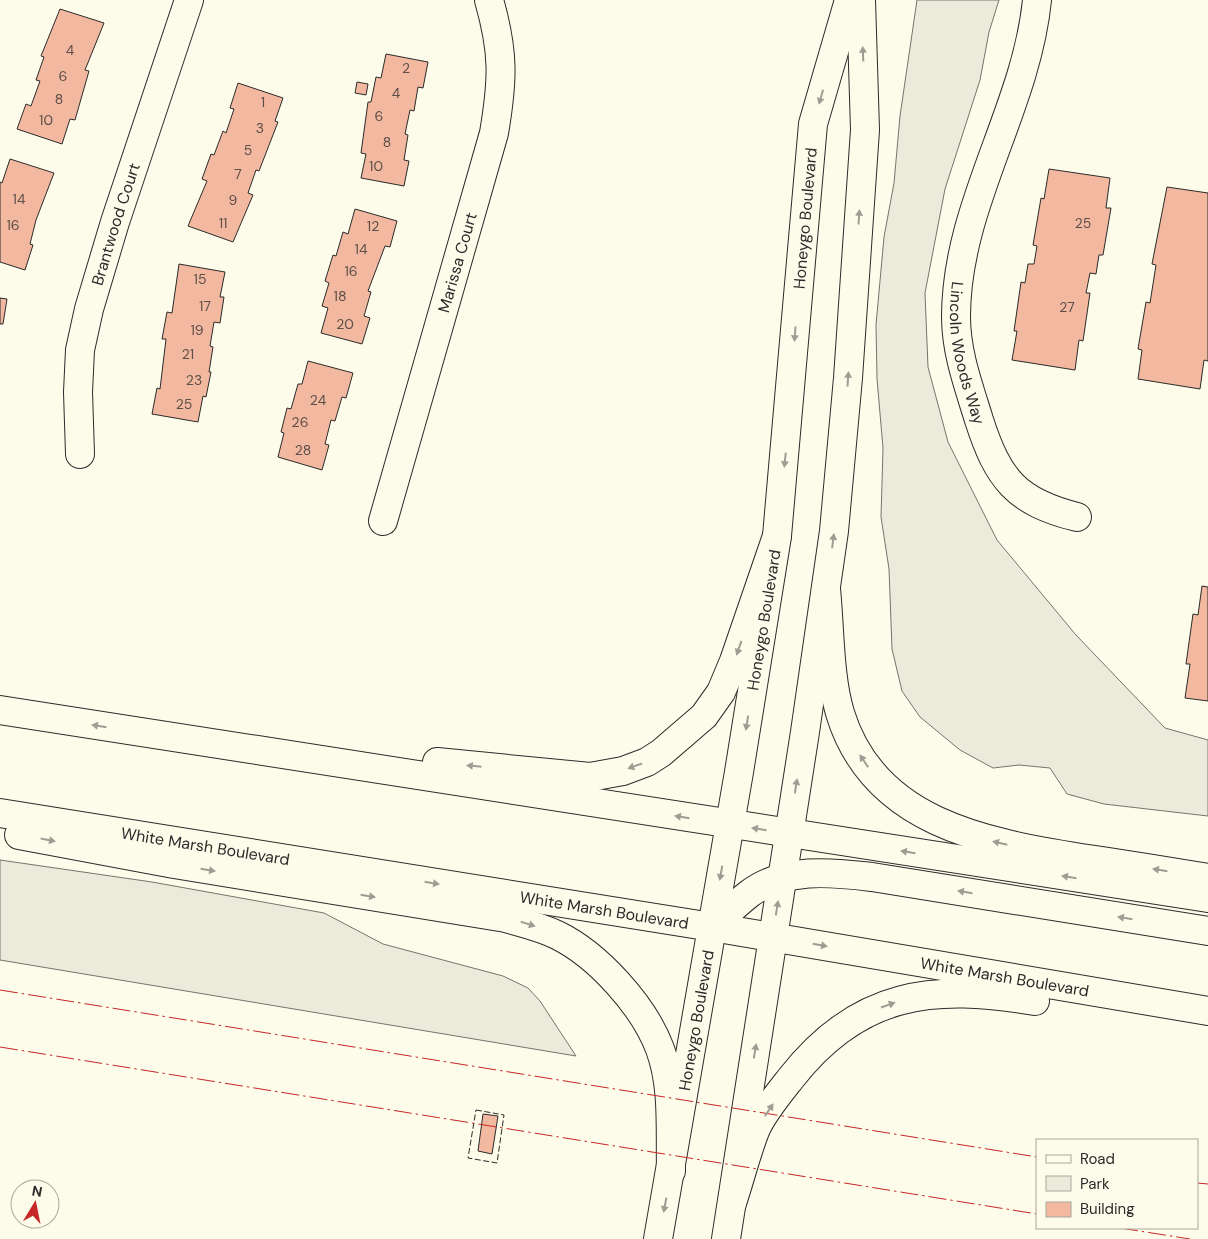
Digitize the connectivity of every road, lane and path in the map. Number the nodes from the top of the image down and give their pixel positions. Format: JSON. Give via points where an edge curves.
{"nodes":[{"id":1,"x":189,"y":0,"type":"edge"},
{"id":2,"x":489,"y":0,"type":"edge"},
{"id":3,"x":849,"y":0,"type":"edge"},
{"id":4,"x":861,"y":0,"type":"edge"},
{"id":5,"x":1037,"y":0,"type":"edge"},
{"id":6,"x":80,"y":454,"type":"dead end"},
{"id":7,"x":1077,"y":517,"type":"dead end"},
{"id":8,"x":383,"y":522,"type":"dead end"},
{"id":9,"x":777,"y":536,"type":"junction"},
{"id":10,"x":826,"y":589,"type":"junction"},
{"id":11,"x":0,"y":710,"type":"edge"},
{"id":12,"x":147,"y":734,"type":"junction"},
{"id":13,"x":0,"y":813,"type":"edge"},
{"id":14,"x":730,"y":825,"type":"junction"},
{"id":15,"x":0,"y":831,"type":"edge"},
{"id":16,"x":788,"y":834,"type":"junction"},
{"id":17,"x":782,"y":878,"type":"junction"},
{"id":18,"x":1208,"y":878,"type":"edge"},
{"id":19,"x":1208,"y":898,"type":"edge"},
{"id":20,"x":712,"y":927,"type":"junction"},
{"id":21,"x":1208,"y":931,"type":"edge"},
{"id":22,"x":772,"y":937,"type":"junction"},
{"id":23,"x":1208,"y":1011,"type":"edge"},
{"id":24,"x":1208,"y":1022,"type":"edge"},
{"id":25,"x":671,"y":1171,"type":"junction"},
{"id":26,"x":732,"y":1203,"type":"junction"},
{"id":27,"x":658,"y":1239,"type":"edge"},
{"id":28,"x":726,"y":1239,"type":"edge"}],
"edges":[{"from":1,"to":6,"type":"main road","name":"Brantwood Court","via":[[88,309],[80,350]]},
{"from":2,"to":8,"type":"main road","name":"Marissa Court","via":[[502,62],[502,87],[494,132]]},
{"from":3,"to":9,"type":"main road","name":"Honeygo Boulevard","one_way":true,"via":[[813,124]]},
{"from":10,"to":4,"type":"main road","one_way":true,"via":[[841,461],[865,130]]},
{"from":5,"to":7,"type":"main road","name":"Lincoln Woods Way","via":[[1025,65],[968,230],[957,287],[956,320],[968,389],[984,436],[1009,485],[1050,511]]},
{"from":9,"to":12,"type":"main road","one_way":true,"via":[[734,661],[720,692],[704,716],[661,753],[622,771],[590,777]]},
{"from":9,"to":14,"type":"main road","name":"Honeygo Boulevard","one_way":true},
{"from":16,"to":10,"type":"main road","one_way":true},
{"from":18,"to":10,"type":"main road","one_way":true,"via":[[986,840],[931,818],[880,784],[850,740],[840,712]]},
{"from":12,"to":11,"type":"main road","one_way":true},
{"from":14,"to":12,"type":"main road","one_way":true},
{"from":13,"to":20,"type":"main road","name":"White Marsh Boulevard","one_way":true},
{"from":16,"to":14,"type":"main road","one_way":true},
{"from":14,"to":20,"type":"main road","name":"Honeygo Boulevard","one_way":true},
{"from":15,"to":25,"type":"main road","one_way":true,"via":[[174,864],[506,918],[558,935],[584,952],[622,988],[647,1021],[661,1050],[668,1088]]},
{"from":16,"to":17,"type":"main road"},
{"from":19,"to":16,"type":"main road","one_way":true},
{"from":17,"to":20,"type":"main road","via":[[750,893]]},
{"from":21,"to":17,"type":"main road","one_way":true,"via":[[872,877],[816,872]]},
{"from":22,"to":17,"type":"main road","one_way":true},
{"from":20,"to":22,"type":"main road","name":"White Marsh Boulevard"},
{"from":20,"to":25,"type":"main road","name":"Honeygo Boulevard"},
{"from":22,"to":23,"type":"main road","name":"White Marsh Boulevard","one_way":true},
{"from":26,"to":22,"type":"main road","one_way":true},
{"from":26,"to":24,"type":"main road","one_way":true,"via":[[756,1129],[787,1083],[804,1060],[828,1038],[869,1012],[929,994],[975,993]]},
{"from":25,"to":27,"type":"main road","name":"Honeygo Boulevard","one_way":true},
{"from":26,"to":28,"type":"main road"}]}
